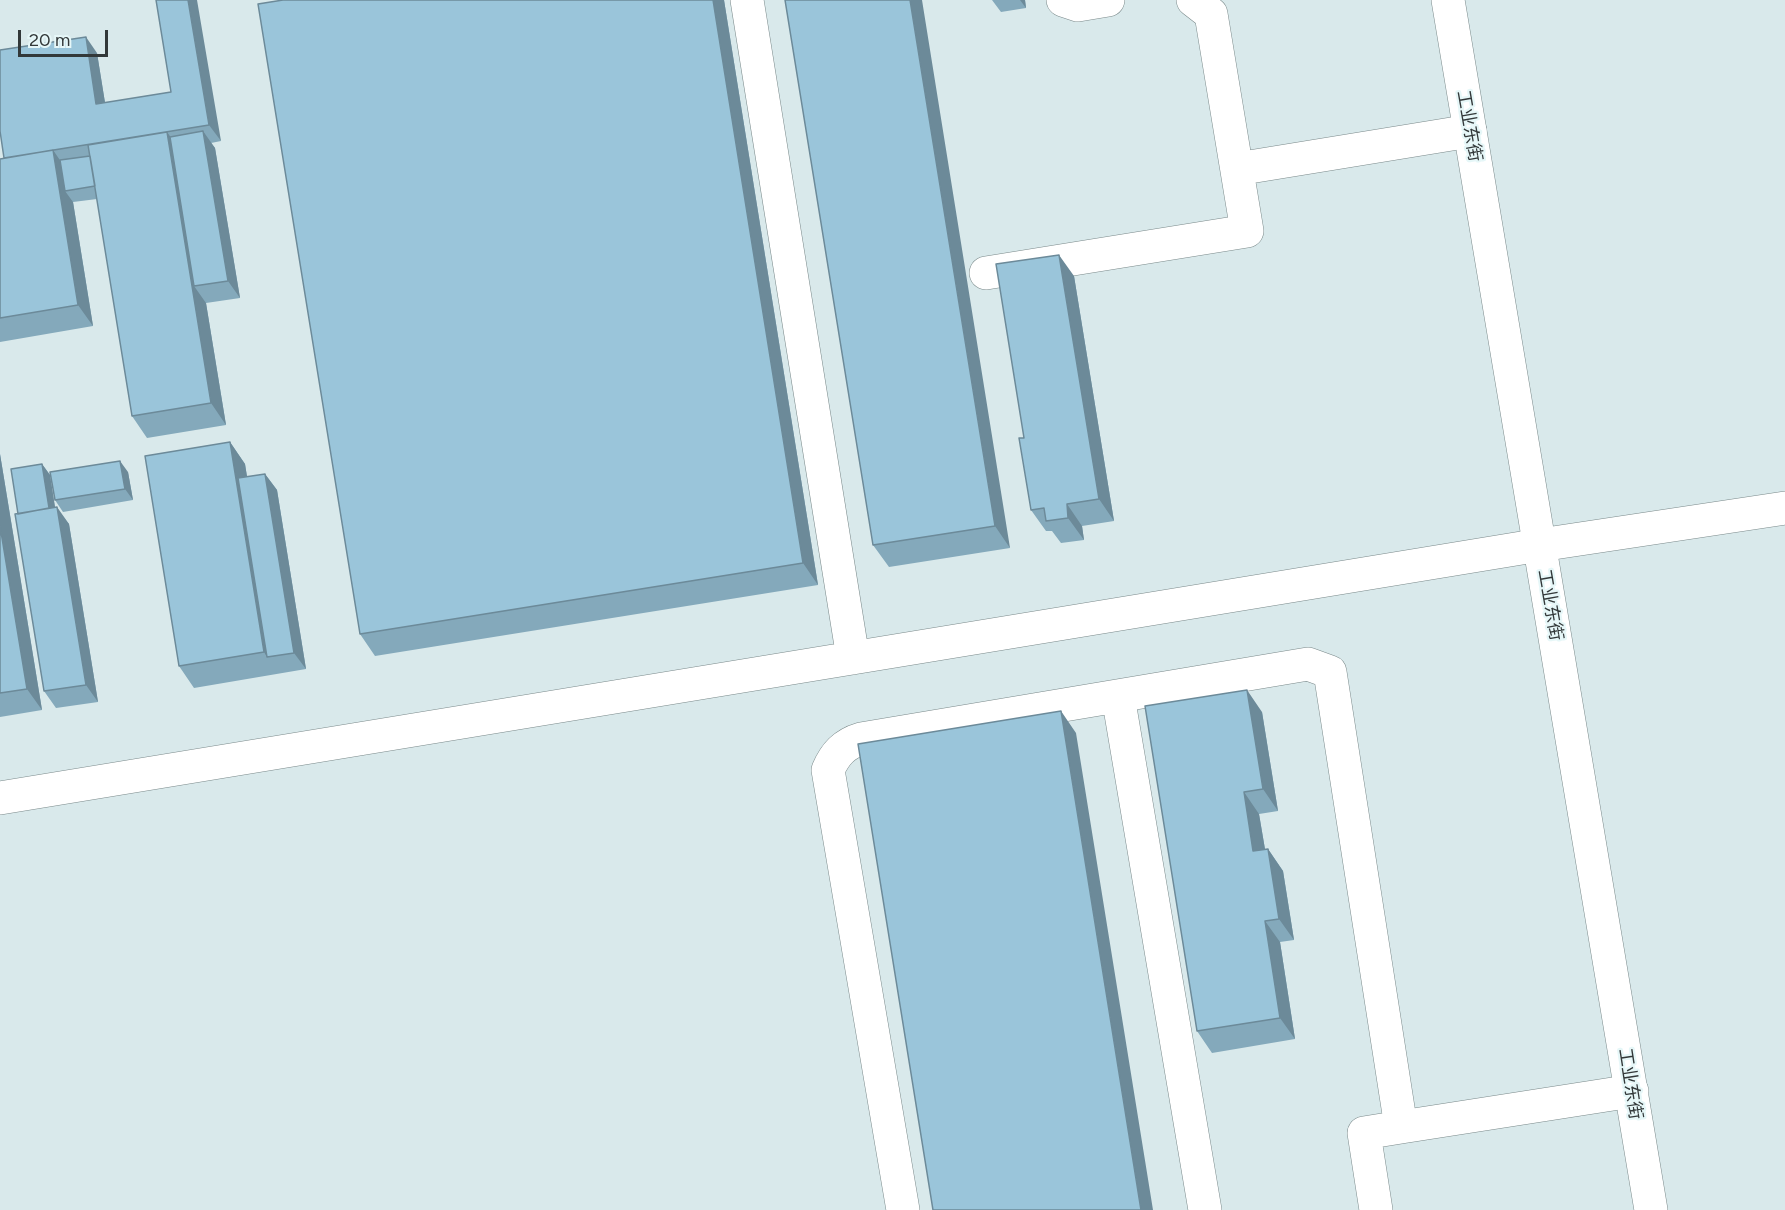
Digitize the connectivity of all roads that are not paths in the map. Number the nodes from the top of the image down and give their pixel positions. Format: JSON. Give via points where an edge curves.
{"nodes":[{"id":1,"x":747,"y":0,"type":"edge"},
{"id":2,"x":1063,"y":0,"type":"edge"},
{"id":3,"x":1108,"y":0,"type":"edge"},
{"id":4,"x":1193,"y":0,"type":"edge"},
{"id":5,"x":1448,"y":0,"type":"edge"},
{"id":6,"x":1470,"y":131,"type":"junction"},
{"id":7,"x":1237,"y":169,"type":"junction"},
{"id":8,"x":986,"y":273,"type":"dead end"},
{"id":9,"x":1785,"y":508,"type":"edge"},
{"id":10,"x":1540,"y":545,"type":"junction"},
{"id":11,"x":853,"y":658,"type":"junction"},
{"id":12,"x":1118,"y":696,"type":"junction"},
{"id":13,"x":0,"y":798,"type":"edge"},
{"id":14,"x":1632,"y":1091,"type":"junction"},
{"id":15,"x":1401,"y":1126,"type":"junction"},
{"id":16,"x":903,"y":1210,"type":"edge"},
{"id":17,"x":1205,"y":1210,"type":"edge"},
{"id":18,"x":1376,"y":1210,"type":"edge"},
{"id":19,"x":1651,"y":1210,"type":"edge"}],
"edges":[{"from":1,"to":11,"type":"street"},
{"from":2,"to":3,"type":"street","via":[[1078,5]]},
{"from":4,"to":7,"type":"street","via":[[1211,14]]},
{"from":5,"to":6,"type":"street","name":"工业东街"},
{"from":6,"to":7,"type":"street"},
{"from":6,"to":10,"type":"street","name":"工业东街"},
{"from":7,"to":8,"type":"street","via":[[1247,231]]},
{"from":9,"to":10,"type":"street"},
{"from":10,"to":11,"type":"street"},
{"from":10,"to":14,"type":"street","name":"工业东街"},
{"from":11,"to":13,"type":"street"},
{"from":12,"to":15,"type":"street","via":[[1308,664],[1330,672]]},
{"from":12,"to":16,"type":"street","via":[[861,739],[850,742],[833,758],[828,770]]},
{"from":12,"to":17,"type":"street"},
{"from":14,"to":15,"type":"street"},
{"from":14,"to":19,"type":"street","name":"工业东街"},
{"from":15,"to":18,"type":"street","via":[[1364,1133]]}]}
